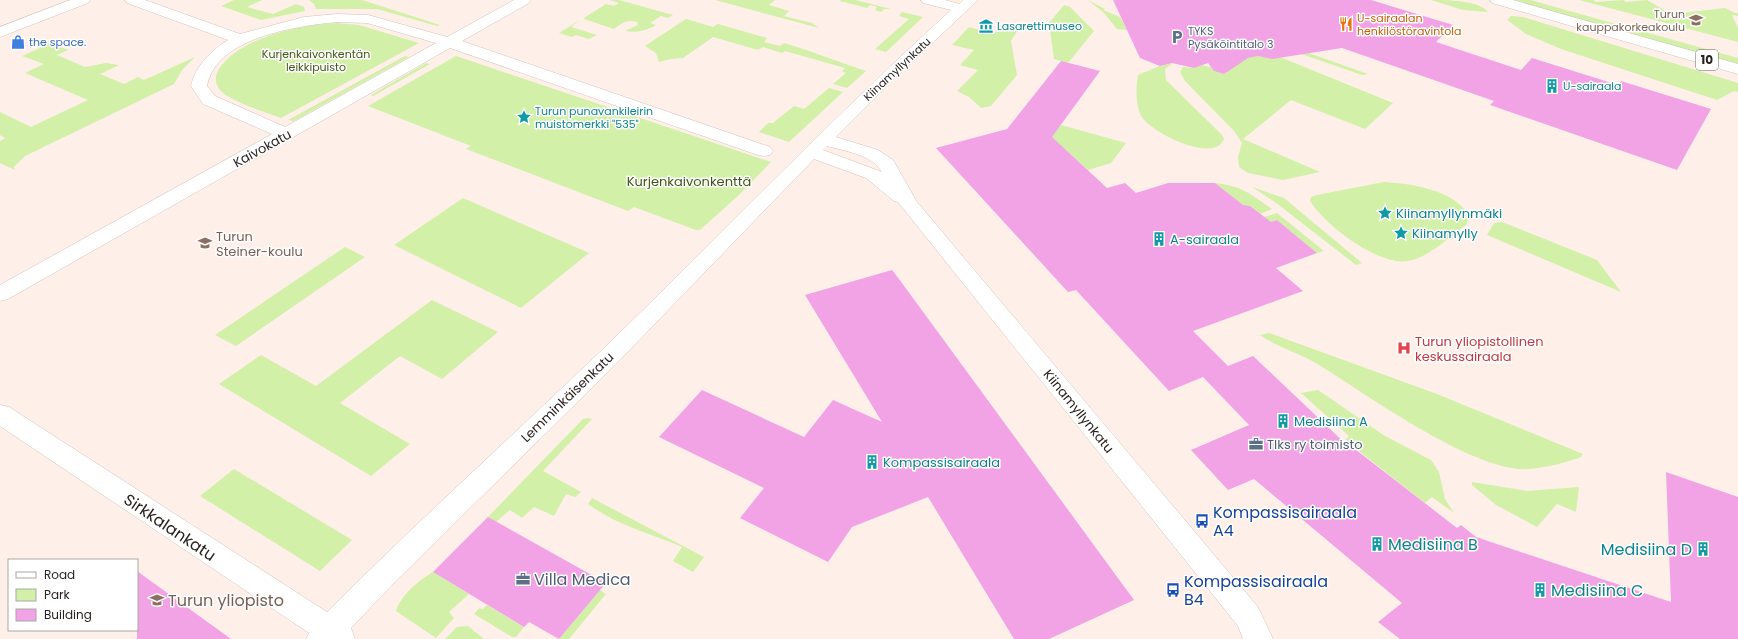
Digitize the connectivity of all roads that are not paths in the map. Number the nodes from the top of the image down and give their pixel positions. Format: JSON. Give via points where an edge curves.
{"nodes":[{"id":1,"x":83,"y":0,"type":"edge"},
{"id":2,"x":132,"y":0,"type":"edge"},
{"id":3,"x":524,"y":0,"type":"edge"},
{"id":4,"x":928,"y":0,"type":"edge"},
{"id":5,"x":1496,"y":0,"type":"edge"},
{"id":6,"x":1544,"y":0,"type":"edge"},
{"id":7,"x":966,"y":4,"type":"edge"},
{"id":8,"x":0,"y":32,"type":"edge"},
{"id":9,"x":240,"y":39,"type":"junction"},
{"id":10,"x":1693,"y":41,"type":"dead end"},
{"id":11,"x":449,"y":42,"type":"junction"},
{"id":12,"x":1738,"y":69,"type":"edge"},
{"id":13,"x":287,"y":134,"type":"junction"},
{"id":14,"x":818,"y":145,"type":"junction"},
{"id":15,"x":764,"y":151,"type":"dead end"},
{"id":16,"x":0,"y":294,"type":"edge"},
{"id":17,"x":0,"y":414,"type":"edge"},
{"id":18,"x":1253,"y":628,"type":"edge"},
{"id":19,"x":331,"y":636,"type":"edge"}],
"edges":[{"from":1,"to":8,"type":"main road"},
{"from":2,"to":9,"type":"main road"},
{"from":3,"to":11,"type":"main road","name":"Kaivokatu"},
{"from":4,"to":7,"type":"main road"},
{"from":5,"to":12,"type":"main road","number":"10"},
{"from":6,"to":10,"type":"main road","number":"10"},
{"from":7,"to":14,"type":"main road","name":"Kiinamyllynkatu"},
{"from":9,"to":11,"type":"main road","via":[[275,27],[304,21],[353,18],[382,22]]},
{"from":9,"to":13,"type":"main road","via":[[206,68],[199,80],[199,86],[210,100]]},
{"from":11,"to":13,"type":"main road","name":"Kaivokatu"},
{"from":11,"to":15,"type":"main road"},
{"from":13,"to":16,"type":"main road","name":"Kaivokatu"},
{"from":14,"to":18,"type":"main road","name":"Kiinamyllynkatu","via":[[872,154],[887,164],[910,204]]},
{"from":14,"to":19,"type":"main road","name":"Lemminkäisenkatu","via":[[610,356],[383,575]]},
{"from":17,"to":19,"type":"main road","name":"Sirkkalankatu","via":[[272,594]]}]}
